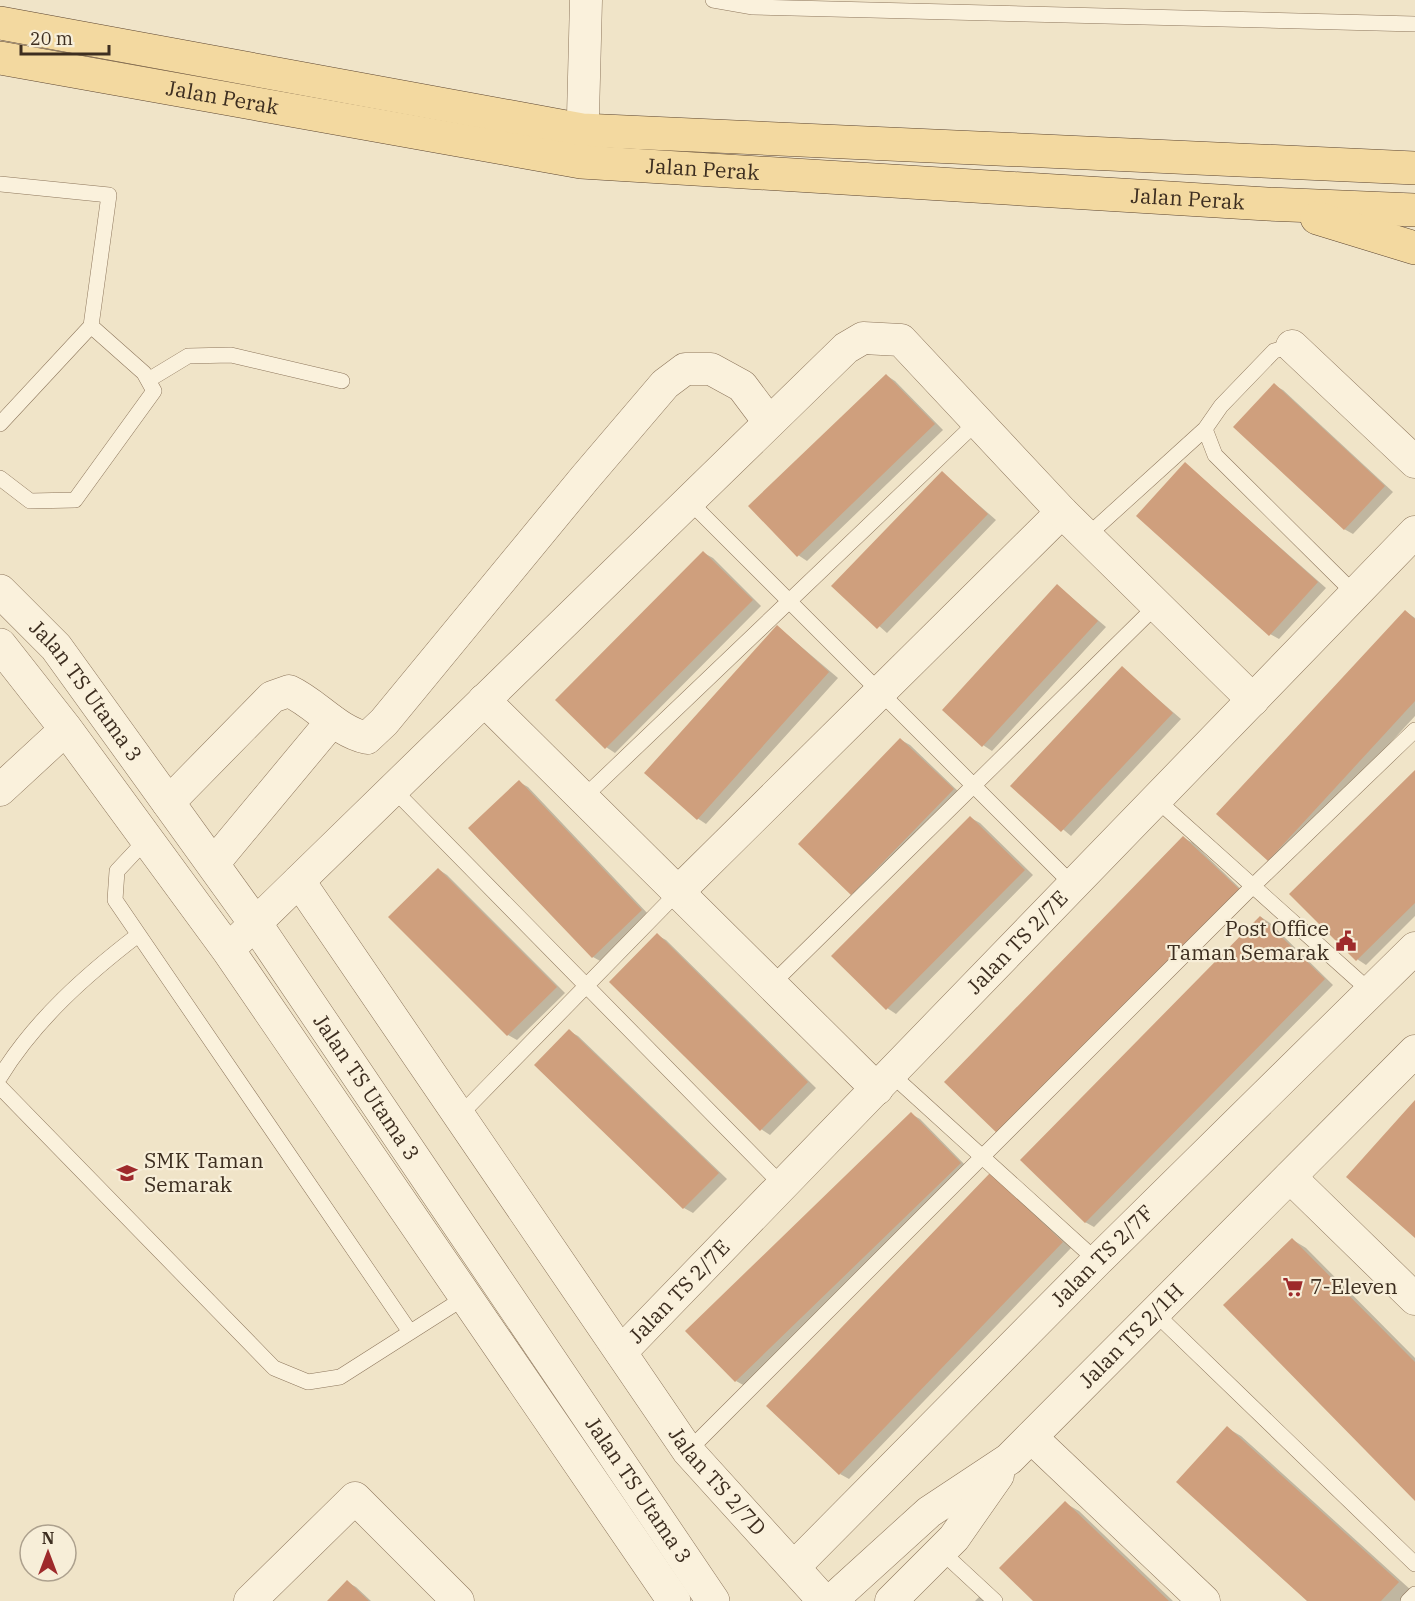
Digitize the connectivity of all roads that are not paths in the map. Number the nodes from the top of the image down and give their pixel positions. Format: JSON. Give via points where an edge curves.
{"nodes":[{"id":1,"x":586,"y":0,"type":"edge"},
{"id":2,"x":713,"y":0,"type":"edge"},
{"id":3,"x":737,"y":2,"type":"edge"},
{"id":4,"x":0,"y":23,"type":"edge"},
{"id":5,"x":1415,"y":24,"type":"edge"},
{"id":6,"x":0,"y":58,"type":"edge"},
{"id":7,"x":582,"y":130,"type":"junction"},
{"id":8,"x":581,"y":162,"type":"junction"},
{"id":9,"x":1415,"y":168,"type":"edge"},
{"id":10,"x":0,"y":184,"type":"edge"},
{"id":11,"x":1267,"y":204,"type":"junction"},
{"id":12,"x":1415,"y":210,"type":"edge"},
{"id":13,"x":1415,"y":248,"type":"edge"},
{"id":14,"x":92,"y":326,"type":"junction"},
{"id":15,"x":1292,"y":346,"type":"joint"},
{"id":16,"x":150,"y":379,"type":"junction"},
{"id":17,"x":342,"y":381,"type":"dead end"},
{"id":18,"x":978,"y":421,"type":"junction"},
{"id":19,"x":769,"y":423,"type":"junction"},
{"id":20,"x":0,"y":424,"type":"edge"},
{"id":21,"x":1205,"y":429,"type":"junction"},
{"id":22,"x":1415,"y":462,"type":"edge"},
{"id":23,"x":0,"y":478,"type":"edge"},
{"id":24,"x":689,"y":501,"type":"junction"},
{"id":25,"x":1062,"y":512,"type":"junction"},
{"id":26,"x":1415,"y":532,"type":"edge"},
{"id":27,"x":1086,"y":536,"type":"junction"},
{"id":28,"x":0,"y":591,"type":"edge"},
{"id":29,"x":1355,"y":594,"type":"junction"},
{"id":30,"x":789,"y":601,"type":"junction"},
{"id":31,"x":1157,"y":605,"type":"junction"},
{"id":32,"x":0,"y":645,"type":"edge"},
{"id":33,"x":880,"y":692,"type":"junction"},
{"id":34,"x":484,"y":700,"type":"junction"},
{"id":35,"x":1253,"y":700,"type":"junction"},
{"id":36,"x":332,"y":721,"type":"junction"},
{"id":37,"x":66,"y":729,"type":"junction"},
{"id":38,"x":1415,"y":730,"type":"edge"},
{"id":39,"x":3,"y":779,"type":"edge"},
{"id":40,"x":973,"y":785,"type":"junction"},
{"id":41,"x":393,"y":789,"type":"junction"},
{"id":42,"x":583,"y":798,"type":"junction"},
{"id":43,"x":1157,"y":800,"type":"junction"},
{"id":44,"x":168,"y":803,"type":"junction"},
{"id":45,"x":147,"y":839,"type":"junction"},
{"id":46,"x":213,"y":864,"type":"junction"},
{"id":47,"x":299,"y":881,"type":"junction"},
{"id":48,"x":1074,"y":886,"type":"junction"},
{"id":49,"x":1253,"y":886,"type":"junction"},
{"id":50,"x":678,"y":892,"type":"junction"},
{"id":51,"x":255,"y":923,"type":"junction"},
{"id":52,"x":138,"y":935,"type":"junction"},
{"id":53,"x":1415,"y":948,"type":"edge"},
{"id":54,"x":228,"y":950,"type":"junction"},
{"id":55,"x":771,"y":985,"type":"junction"},
{"id":56,"x":586,"y":986,"type":"junction"},
{"id":57,"x":1371,"y":992,"type":"junction"},
{"id":58,"x":1415,"y":1051,"type":"edge"},
{"id":59,"x":0,"y":1077,"type":"edge"},
{"id":60,"x":884,"y":1082,"type":"junction"},
{"id":61,"x":0,"y":1087,"type":"edge"},
{"id":62,"x":459,"y":1116,"type":"junction"},
{"id":63,"x":982,"y":1157,"type":"junction"},
{"id":64,"x":1290,"y":1177,"type":"junction"},
{"id":65,"x":783,"y":1186,"type":"junction"},
{"id":66,"x":1097,"y":1261,"type":"junction"},
{"id":67,"x":1412,"y":1290,"type":"edge"},
{"id":68,"x":464,"y":1298,"type":"junction"},
{"id":69,"x":1155,"y":1313,"type":"junction"},
{"id":70,"x":411,"y":1332,"type":"junction"},
{"id":71,"x":621,"y":1352,"type":"junction"},
{"id":72,"x":1031,"y":1437,"type":"junction"},
{"id":73,"x":688,"y":1451,"type":"junction"},
{"id":74,"x":1009,"y":1459,"type":"junction"},
{"id":75,"x":929,"y":1512,"type":"junction"},
{"id":76,"x":947,"y":1544,"type":"junction"},
{"id":77,"x":1415,"y":1564,"type":"edge"},
{"id":78,"x":794,"y":1567,"type":"junction"},
{"id":79,"x":1415,"y":1594,"type":"edge"},
{"id":80,"x":456,"y":1600,"type":"edge"},
{"id":81,"x":250,"y":1601,"type":"edge"},
{"id":82,"x":674,"y":1601,"type":"edge"},
{"id":83,"x":713,"y":1601,"type":"edge"},
{"id":84,"x":824,"y":1601,"type":"edge"},
{"id":85,"x":831,"y":1601,"type":"edge"},
{"id":86,"x":891,"y":1601,"type":"edge"},
{"id":87,"x":995,"y":1601,"type":"edge"},
{"id":88,"x":1204,"y":1601,"type":"edge"},
{"id":89,"x":1408,"y":1601,"type":"edge"}],
"edges":[{"from":1,"to":7,"type":"street"},
{"from":2,"to":3,"type":"lane"},
{"from":3,"to":5,"type":"lane"},
{"from":4,"to":7,"type":"main road","name":"Jalan Perak"},
{"from":6,"to":8,"type":"main road","name":"Jalan Perak"},
{"from":7,"to":8,"type":"street"},
{"from":7,"to":9,"type":"main road","name":"Jalan Perak"},
{"from":8,"to":11,"type":"main road","name":"Jalan Perak"},
{"from":10,"to":14,"type":"lane","via":[[109,195]]},
{"from":11,"to":12,"type":"main road","name":"Jalan Perak"},
{"from":11,"to":13,"type":"main road"},
{"from":14,"to":16,"type":"lane"},
{"from":14,"to":20,"type":"lane"},
{"from":15,"to":21,"type":"lane","via":[[1274,351],[1221,406]]},
{"from":15,"to":22,"type":"street"},
{"from":16,"to":17,"type":"lane","via":[[188,356],[231,355]]},
{"from":16,"to":23,"type":"lane","via":[[154,391],[75,500],[30,501]]},
{"from":18,"to":19,"type":"street","via":[[901,340],[863,338],[846,348]]},
{"from":18,"to":25,"type":"street"},
{"from":18,"to":30,"type":"lane"},
{"from":19,"to":24,"type":"street"},
{"from":19,"to":36,"type":"street","via":[[742,386],[711,369],[685,369],[665,384],[384,722],[367,738],[351,735]]},
{"from":21,"to":27,"type":"lane"},
{"from":21,"to":29,"type":"lane","via":[[1215,455]]},
{"from":24,"to":30,"type":"lane"},
{"from":24,"to":34,"type":"street"},
{"from":25,"to":27,"type":"street"},
{"from":25,"to":33,"type":"street"},
{"from":26,"to":29,"type":"street","name":"Jalan TS 2/7E"},
{"from":27,"to":31,"type":"street"},
{"from":28,"to":44,"type":"street","name":"Jalan TS Utama 3","via":[[56,647]]},
{"from":29,"to":35,"type":"street","name":"Jalan TS 2/7E"},
{"from":30,"to":33,"type":"lane"},
{"from":30,"to":42,"type":"lane"},
{"from":31,"to":35,"type":"street"},
{"from":31,"to":40,"type":"lane"},
{"from":32,"to":37,"type":"street","name":"Jalan TS Utama 3"},
{"from":33,"to":40,"type":"lane"},
{"from":33,"to":50,"type":"street"},
{"from":34,"to":41,"type":"street"},
{"from":34,"to":42,"type":"street"},
{"from":35,"to":43,"type":"street","name":"Jalan TS 2/7E"},
{"from":36,"to":44,"type":"street","via":[[289,691],[272,697]]},
{"from":36,"to":46,"type":"street"},
{"from":37,"to":39,"type":"street"},
{"from":37,"to":45,"type":"street","name":"Jalan TS Utama 3"},
{"from":38,"to":49,"type":"lane"},
{"from":40,"to":48,"type":"lane"},
{"from":40,"to":55,"type":"lane"},
{"from":41,"to":47,"type":"street"},
{"from":41,"to":56,"type":"lane"},
{"from":42,"to":50,"type":"street"},
{"from":43,"to":48,"type":"street","name":"Jalan TS 2/7E"},
{"from":43,"to":49,"type":"lane"},
{"from":44,"to":46,"type":"street","name":"Jalan TS Utama 3"},
{"from":45,"to":52,"type":"lane","via":[[117,871],[115,900]]},
{"from":45,"to":54,"type":"street","name":"Jalan TS Utama 3"},
{"from":46,"to":51,"type":"street","name":"Jalan TS Utama 3"},
{"from":47,"to":51,"type":"street"},
{"from":47,"to":62,"type":"street","name":"Jalan TS 2/7D"},
{"from":48,"to":60,"type":"street","name":"Jalan TS 2/7E"},
{"from":49,"to":57,"type":"lane"},
{"from":49,"to":63,"type":"lane"},
{"from":50,"to":55,"type":"street"},
{"from":50,"to":56,"type":"lane"},
{"from":51,"to":54,"type":"street"},
{"from":51,"to":83,"type":"street","name":"Jalan TS Utama 3"},
{"from":52,"to":59,"type":"lane","via":[[98,966],[48,1014]]},
{"from":52,"to":70,"type":"lane"},
{"from":53,"to":57,"type":"street","name":"Jalan TS 2/7F"},
{"from":54,"to":68,"type":"street","name":"Jalan TS Utama 3"},
{"from":55,"to":60,"type":"street"},
{"from":56,"to":62,"type":"lane"},
{"from":56,"to":65,"type":"lane"},
{"from":57,"to":66,"type":"street","name":"Jalan TS 2/7F"},
{"from":58,"to":64,"type":"street","name":"Jalan TS 2/1H"},
{"from":60,"to":63,"type":"lane"},
{"from":60,"to":65,"type":"street","name":"Jalan TS 2/7E"},
{"from":61,"to":70,"type":"lane","via":[[274,1368],[308,1382],[340,1377]]},
{"from":62,"to":71,"type":"street","name":"Jalan TS 2/7D"},
{"from":63,"to":66,"type":"lane"},
{"from":63,"to":73,"type":"lane"},
{"from":64,"to":67,"type":"street"},
{"from":64,"to":69,"type":"street","name":"Jalan TS 2/1H"},
{"from":65,"to":71,"type":"street","name":"Jalan TS 2/7E"},
{"from":66,"to":78,"type":"street","name":"Jalan TS 2/7F"},
{"from":68,"to":70,"type":"lane"},
{"from":68,"to":82,"type":"street","name":"Jalan TS Utama 3"},
{"from":69,"to":72,"type":"street","name":"Jalan TS 2/1H"},
{"from":69,"to":77,"type":"lane"},
{"from":71,"to":73,"type":"street","name":"Jalan TS 2/7D"},
{"from":72,"to":74,"type":"street","name":"Jalan TS 2/1H"},
{"from":72,"to":88,"type":"street"},
{"from":73,"to":78,"type":"street","name":"Jalan TS 2/7D"},
{"from":74,"to":75,"type":"street","name":"Jalan TS 2/1H"},
{"from":74,"to":76,"type":"street"},
{"from":75,"to":76,"type":"street"},
{"from":75,"to":85,"type":"street","name":"Jalan TS 2/1H"},
{"from":76,"to":86,"type":"street"},
{"from":76,"to":87,"type":"lane"},
{"from":78,"to":84,"type":"street","name":"Jalan TS 2/7D"},
{"from":79,"to":89,"type":"lane"},
{"from":80,"to":81,"type":"street","via":[[355,1498]]}]}
